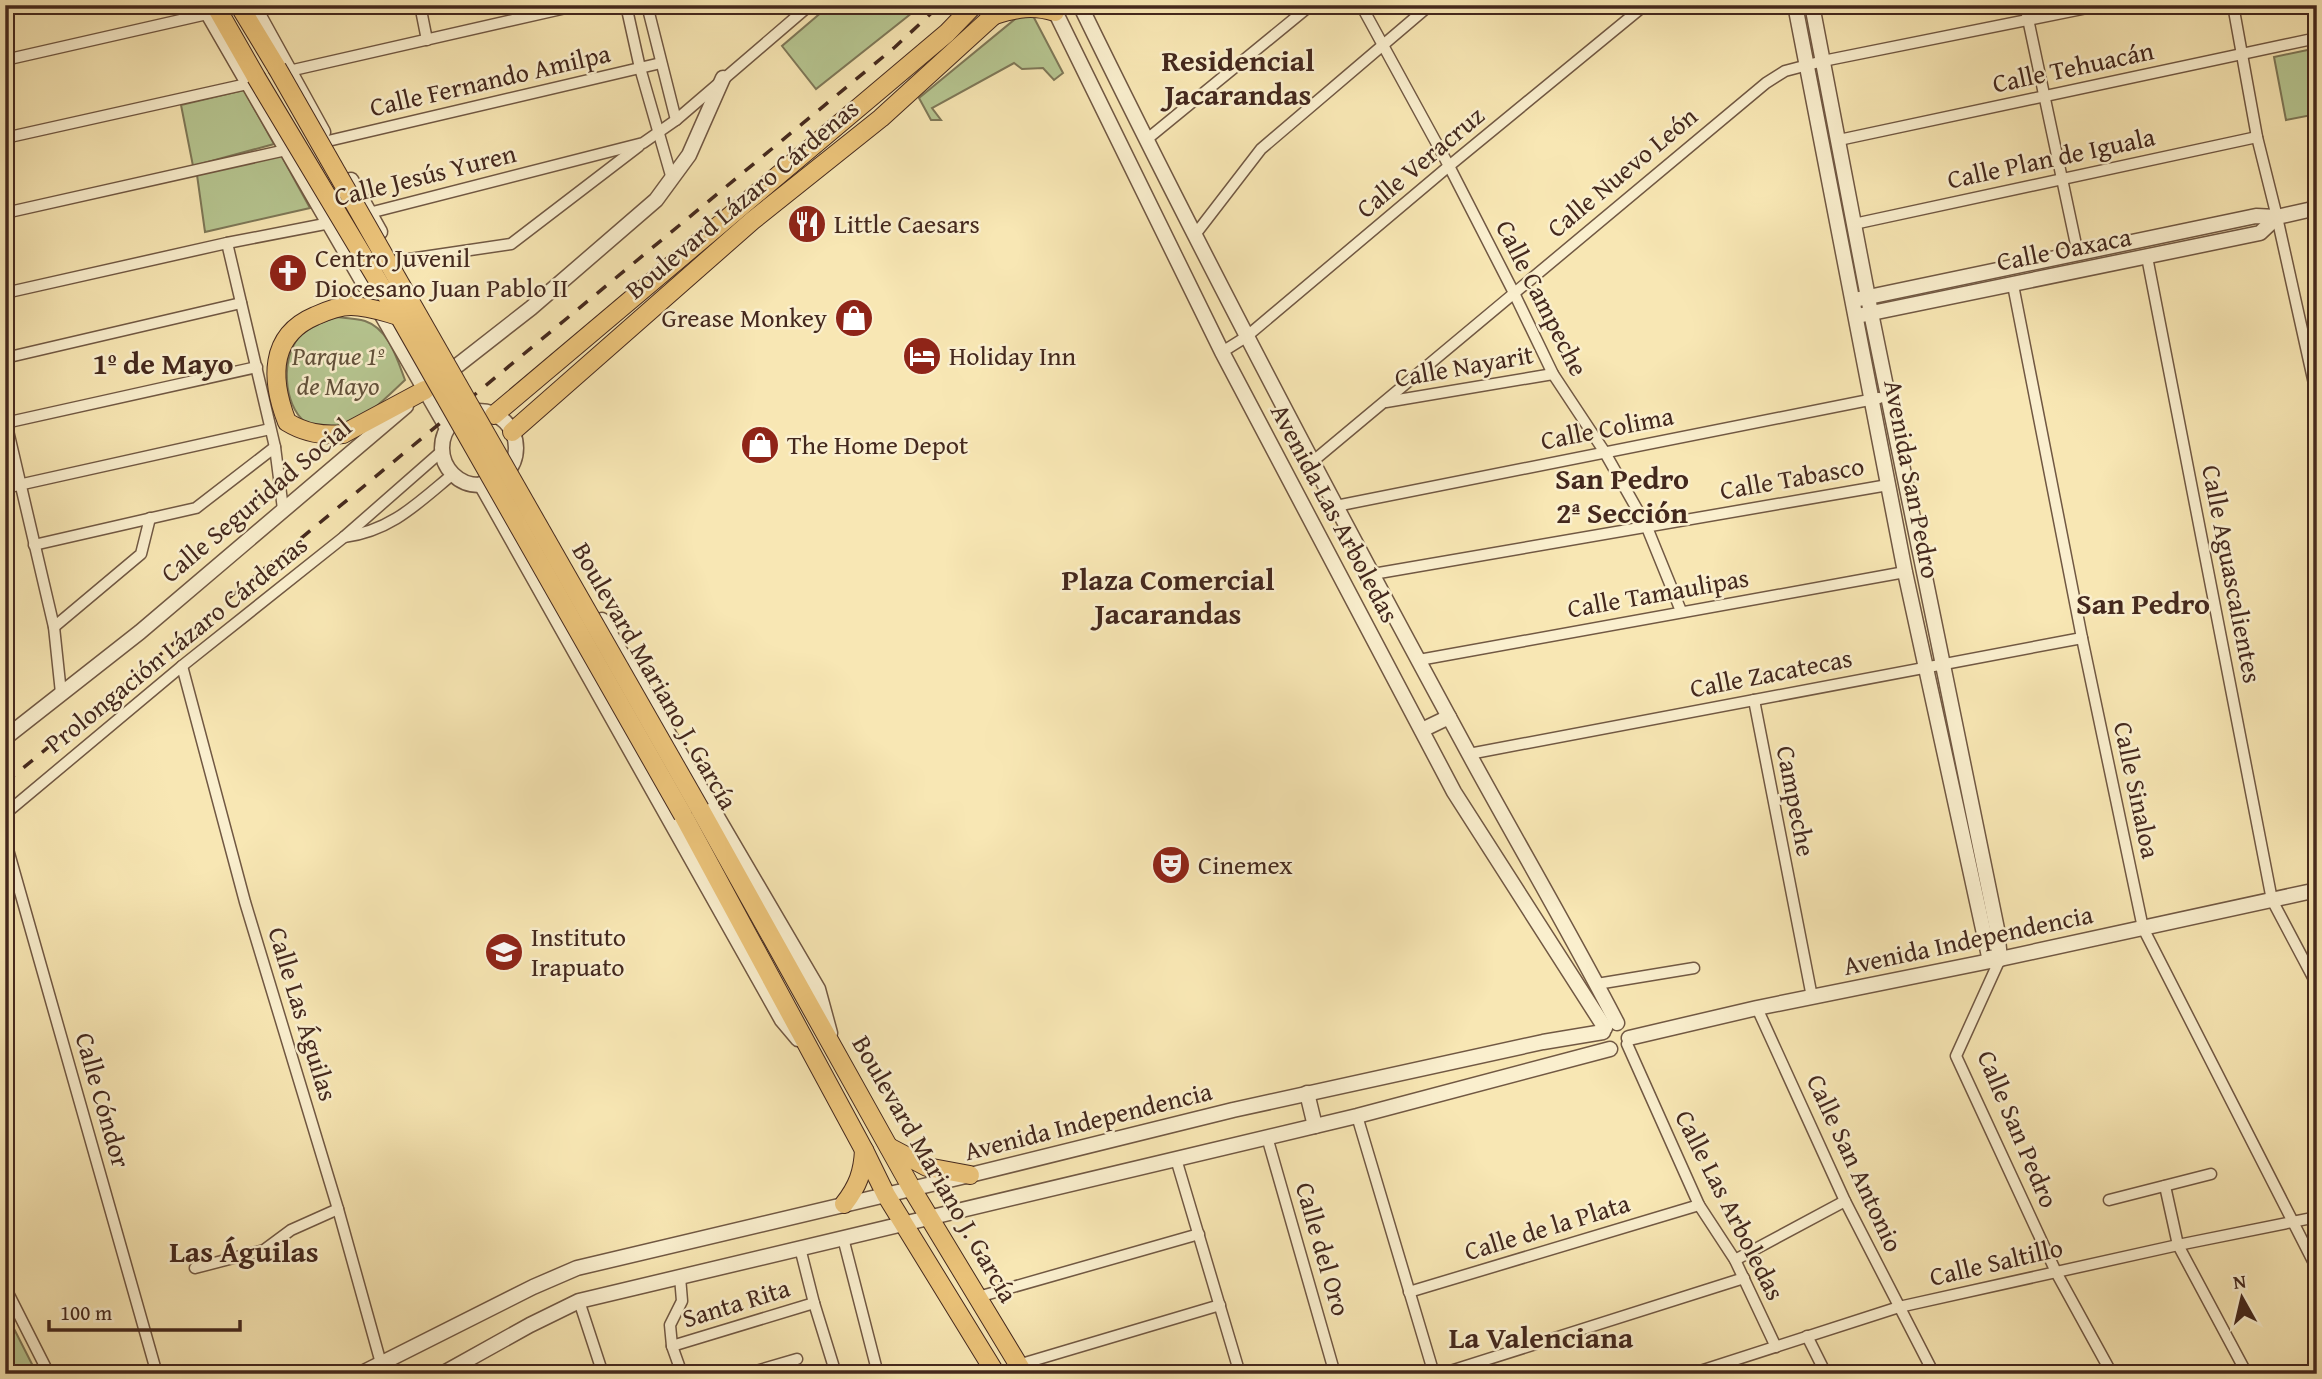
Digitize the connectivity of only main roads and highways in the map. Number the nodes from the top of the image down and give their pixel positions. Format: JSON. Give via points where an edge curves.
{"nodes":[{"id":1,"x":239,"y":5,"type":"edge"},
{"id":2,"x":974,"y":5,"type":"edge"},
{"id":3,"x":209,"y":8,"type":"edge"},
{"id":4,"x":1053,"y":8,"type":"edge"},
{"id":5,"x":1000,"y":10,"type":"edge"},
{"id":6,"x":828,"y":134,"type":"junction"},
{"id":7,"x":816,"y":170,"type":"junction"},
{"id":8,"x":399,"y":316,"type":"junction"},
{"id":9,"x":425,"y":390,"type":"road end"},
{"id":10,"x":486,"y":413,"type":"road end"},
{"id":11,"x":512,"y":432,"type":"road end"},
{"id":12,"x":692,"y":812,"type":"junction"},
{"id":13,"x":888,"y":1146,"type":"junction"},
{"id":14,"x":864,"y":1150,"type":"junction"},
{"id":15,"x":970,"y":1175,"type":"road end"},
{"id":16,"x":844,"y":1204,"type":"road end"},
{"id":17,"x":1021,"y":1369,"type":"edge"},
{"id":18,"x":990,"y":1373,"type":"edge"}],
"edges":[{"from":1,"to":12,"type":"main road","name":"Boulevard Mariano J. García","bridge":true,"via":[[283,69]]},
{"from":2,"to":6,"type":"main road","name":"Boulevard Lázaro Cárdenas"},
{"from":3,"to":8,"type":"main road","name":"Boulevard Mariano J. García","bridge":true},
{"from":4,"to":5,"type":"main road"},
{"from":5,"to":7,"type":"main road","name":"Boulevard Lázaro Cárdenas"},
{"from":6,"to":7,"type":"main road","via":[[816,156]]},
{"from":6,"to":10,"type":"main road","name":"Boulevard Lázaro Cárdenas"},
{"from":7,"to":11,"type":"main road","name":"Boulevard Lázaro Cárdenas"},
{"from":8,"to":9,"type":"main road","bridge":true,"via":[[350,306],[300,322],[280,348],[275,381],[287,422],[325,436],[343,434]]},
{"from":8,"to":12,"type":"main road","name":"Boulevard Mariano J. García","bridge":true},
{"from":12,"to":13,"type":"main road","name":"Boulevard Mariano J. García"},
{"from":12,"to":14,"type":"main road","name":"Boulevard Mariano J. García"},
{"from":13,"to":15,"type":"main road","via":[[927,1167]]},
{"from":13,"to":17,"type":"main road","name":"Boulevard Mariano J. García"},
{"from":14,"to":16,"type":"main road","via":[[859,1183]]},
{"from":14,"to":18,"type":"main road","name":"Boulevard Mariano J. García"}]}
